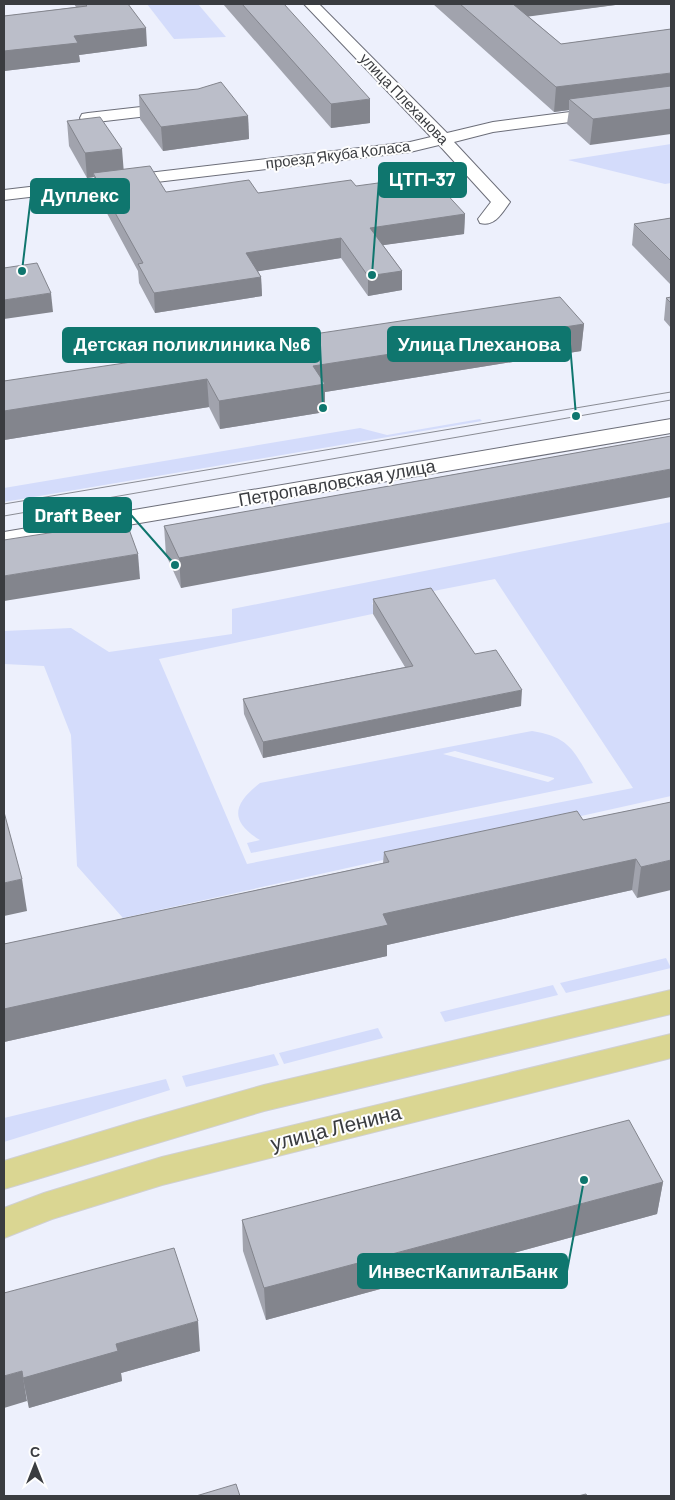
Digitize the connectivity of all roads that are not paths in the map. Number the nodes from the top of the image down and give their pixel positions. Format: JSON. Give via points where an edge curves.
{"nodes":[{"id":1,"x":311,"y":4,"type":"edge"},
{"id":2,"x":671,"y":104,"type":"edge"},
{"id":3,"x":190,"y":106,"type":"edge"},
{"id":4,"x":108,"y":135,"type":"edge"},
{"id":5,"x":443,"y":139,"type":"junction"},
{"id":6,"x":4,"y":195,"type":"edge"},
{"id":7,"x":487,"y":219,"type":"dead end"},
{"id":8,"x":671,"y":426,"type":"edge"},
{"id":9,"x":4,"y":539,"type":"edge"},
{"id":10,"x":671,"y":1002,"type":"edge"},
{"id":11,"x":671,"y":1046,"type":"edge"},
{"id":12,"x":4,"y":1175,"type":"edge"},
{"id":13,"x":4,"y":1223,"type":"edge"}],
"edges":[{"from":1,"to":5,"type":"street","name":"улица Плеханова"},
{"from":2,"to":5,"type":"street","name":"проезд Якуба Коласа","via":[[493,127]]},
{"from":3,"to":4,"type":"street","via":[[88,118]]},
{"from":5,"to":6,"type":"street","name":"проезд Якуба Коласа","via":[[410,148],[133,172]]},
{"from":5,"to":7,"type":"street","name":"улица Плеханова","via":[[501,202]]},
{"from":8,"to":9,"type":"street","name":"Петропавловская улица"},
{"from":10,"to":12,"type":"main road","via":[[264,1098]]},
{"from":11,"to":13,"type":"main road","name":"улица Ленина","via":[[162,1171],[94,1190]]}]}
